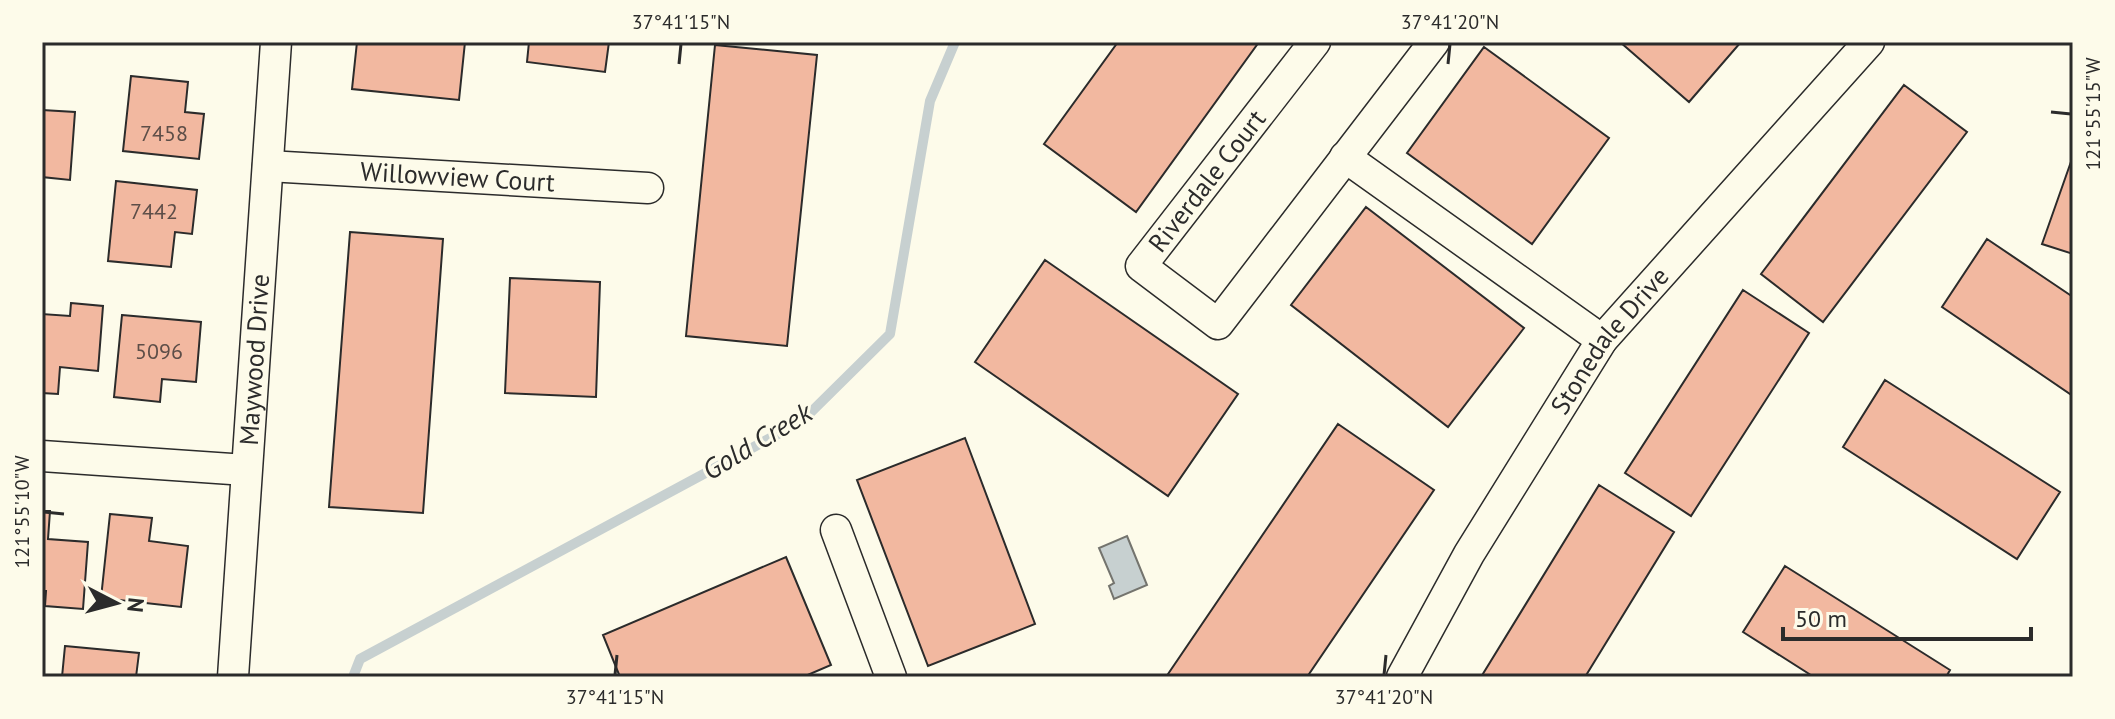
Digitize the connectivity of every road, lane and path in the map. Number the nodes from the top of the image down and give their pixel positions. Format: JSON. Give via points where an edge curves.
{"nodes":[{"id":1,"x":1315,"y":42,"type":"edge"},
{"id":2,"x":1434,"y":42,"type":"edge"},
{"id":3,"x":1869,"y":42,"type":"edge"},
{"id":4,"x":268,"y":43,"type":"edge"},
{"id":5,"x":1345,"y":157,"type":"junction"},
{"id":6,"x":268,"y":166,"type":"junction"},
{"id":7,"x":648,"y":188,"type":"dead end"},
{"id":8,"x":1602,"y":340,"type":"junction"},
{"id":9,"x":42,"y":456,"type":"edge"},
{"id":10,"x":246,"y":470,"type":"junction"},
{"id":11,"x":836,"y":530,"type":"dead end"},
{"id":12,"x":233,"y":677,"type":"edge"},
{"id":13,"x":891,"y":677,"type":"edge"},
{"id":14,"x":1402,"y":677,"type":"edge"}],
"edges":[{"from":1,"to":5,"type":"street","name":"Riverdale Court","via":[[1141,266],[1218,324]]},
{"from":2,"to":5,"type":"street","name":"Riverdale Court"},
{"from":3,"to":8,"type":"street","name":"Stonedale Drive"},
{"from":4,"to":6,"type":"street","name":"Maywood Drive"},
{"from":5,"to":8,"type":"street"},
{"from":6,"to":7,"type":"street","name":"Willowview Court"},
{"from":6,"to":10,"type":"street","name":"Maywood Drive"},
{"from":8,"to":14,"type":"street","name":"Stonedale Drive","via":[[1469,554]]},
{"from":9,"to":10,"type":"street"},
{"from":10,"to":12,"type":"street","name":"Maywood Drive"},
{"from":11,"to":13,"type":"street"}]}
